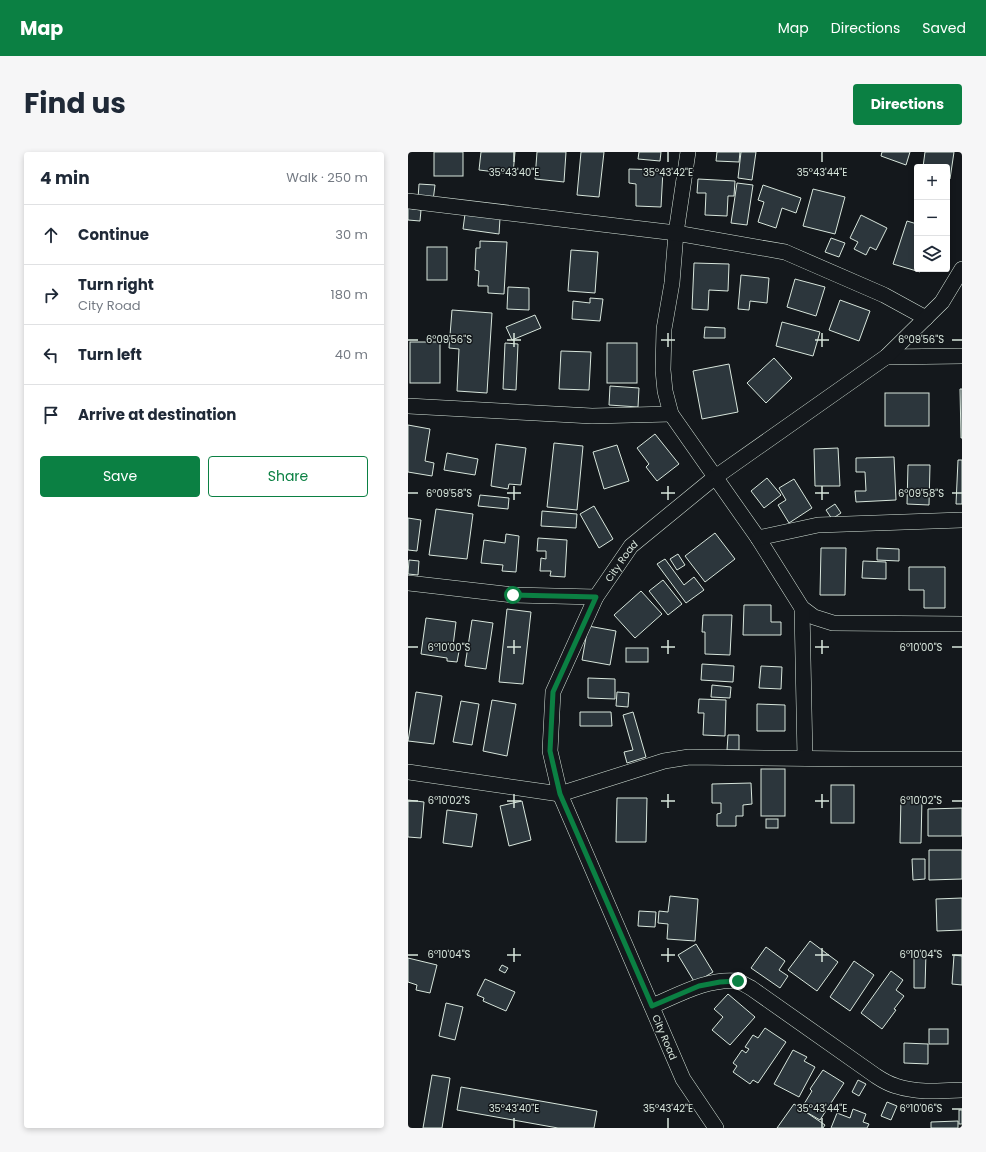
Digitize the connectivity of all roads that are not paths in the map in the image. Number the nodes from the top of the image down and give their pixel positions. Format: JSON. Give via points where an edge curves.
{"nodes":[{"id":1,"x":688,"y":152,"type":"edge"},
{"id":2,"x":408,"y":201,"type":"edge"},
{"id":3,"x":676,"y":233,"type":"junction"},
{"id":4,"x":962,"y":269,"type":"edge"},
{"id":5,"x":926,"y":318,"type":"junction"},
{"id":6,"x":962,"y":356,"type":"edge"},
{"id":7,"x":886,"y":357,"type":"junction"},
{"id":8,"x":408,"y":406,"type":"edge"},
{"id":9,"x":671,"y":414,"type":"junction"},
{"id":10,"x":714,"y":478,"type":"junction"},
{"id":11,"x":962,"y":520,"type":"edge"},
{"id":12,"x":758,"y":538,"type":"junction"},
{"id":13,"x":408,"y":583,"type":"edge"},
{"id":14,"x":596,"y":597,"type":"junction"},
{"id":15,"x":802,"y":608,"type":"junction"},
{"id":16,"x":962,"y":624,"type":"edge"},
{"id":17,"x":805,"y":758,"type":"junction"},
{"id":18,"x":962,"y":759,"type":"edge"},
{"id":19,"x":408,"y":772,"type":"edge"},
{"id":20,"x":560,"y":794,"type":"junction"},
{"id":21,"x":652,"y":1006,"type":"junction"},
{"id":22,"x":962,"y":1090,"type":"edge"},
{"id":23,"x":716,"y":1128,"type":"edge"}],
"edges":[{"from":1,"to":3,"type":"street"},
{"from":2,"to":3,"type":"street"},
{"from":3,"to":5,"type":"street","via":[[786,252],[884,295]]},
{"from":3,"to":9,"type":"street","via":[[672,283],[664,329],[663,370]]},
{"from":4,"to":5,"type":"street","name":"City Road","via":[[942,302]]},
{"from":5,"to":7,"type":"street","name":"City Road"},
{"from":6,"to":7,"type":"street"},
{"from":7,"to":10,"type":"street","name":"City Road"},
{"from":8,"to":9,"type":"street","via":[[592,416]]},
{"from":9,"to":10,"type":"street"},
{"from":10,"to":12,"type":"street"},
{"from":10,"to":14,"type":"street","name":"City Road","via":[[631,546]]},
{"from":11,"to":12,"type":"street","via":[[818,525]]},
{"from":12,"to":15,"type":"street"},
{"from":13,"to":14,"type":"street","via":[[513,595]]},
{"from":14,"to":20,"type":"street","name":"City Road","via":[[553,692],[550,751]]},
{"from":15,"to":16,"type":"street","via":[[814,617],[833,623]]},
{"from":15,"to":17,"type":"street"},
{"from":17,"to":18,"type":"street"},
{"from":17,"to":20,"type":"street","via":[[674,759]]},
{"from":19,"to":20,"type":"street"},
{"from":20,"to":21,"type":"street","name":"City Road"},
{"from":21,"to":22,"type":"street","via":[[699,986],[738,981],[894,1086],[932,1092]]},
{"from":21,"to":23,"type":"street","name":"City Road","via":[[683,1079]]}]}
